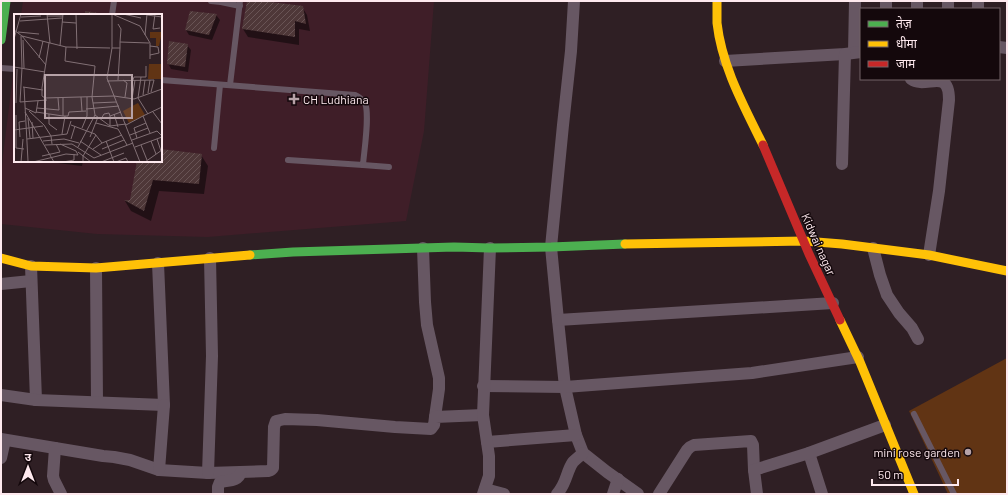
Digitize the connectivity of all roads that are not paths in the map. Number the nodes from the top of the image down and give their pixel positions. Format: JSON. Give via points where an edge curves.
{"nodes":[{"id":1,"x":6,"y":1,"type":"edge"},
{"id":2,"x":114,"y":1,"type":"edge"},
{"id":3,"x":211,"y":1,"type":"edge"},
{"id":4,"x":574,"y":1,"type":"edge"},
{"id":5,"x":717,"y":1,"type":"edge"},
{"id":6,"x":854,"y":1,"type":"edge"},
{"id":7,"x":221,"y":2,"type":"edge"},
{"id":8,"x":240,"y":4,"type":"edge"},
{"id":9,"x":112,"y":14,"type":"edge"},
{"id":10,"x":1,"y":40,"type":"edge"},
{"id":11,"x":853,"y":53,"type":"edge"},
{"id":12,"x":726,"y":61,"type":"junction"},
{"id":13,"x":1,"y":68,"type":"edge"},
{"id":14,"x":14,"y":69,"type":"edge"},
{"id":15,"x":162,"y":80,"type":"edge"},
{"id":16,"x":912,"y":80,"type":"edge"},
{"id":17,"x":220,"y":85,"type":"junction"},
{"id":18,"x":230,"y":86,"type":"junction"},
{"id":19,"x":214,"y":148,"type":"dead end"},
{"id":20,"x":288,"y":160,"type":"dead end"},
{"id":21,"x":842,"y":164,"type":"dead end"},
{"id":22,"x":363,"y":165,"type":"junction"},
{"id":23,"x":389,"y":167,"type":"dead end"},
{"id":24,"x":804,"y":241,"type":"junction"},
{"id":25,"x":551,"y":247,"type":"junction"},
{"id":26,"x":423,"y":248,"type":"junction"},
{"id":27,"x":490,"y":248,"type":"junction"},
{"id":28,"x":873,"y":248,"type":"junction"},
{"id":29,"x":928,"y":255,"type":"junction"},
{"id":30,"x":1,"y":258,"type":"edge"},
{"id":31,"x":210,"y":258,"type":"junction"},
{"id":32,"x":158,"y":263,"type":"junction"},
{"id":33,"x":31,"y":266,"type":"junction"},
{"id":34,"x":96,"y":268,"type":"junction"},
{"id":35,"x":1007,"y":271,"type":"edge"},
{"id":36,"x":31,"y":281,"type":"junction"},
{"id":37,"x":1,"y":284,"type":"edge"},
{"id":38,"x":833,"y":304,"type":"junction"},
{"id":39,"x":558,"y":320,"type":"junction"},
{"id":40,"x":918,"y":339,"type":"dead end"},
{"id":41,"x":858,"y":357,"type":"junction"},
{"id":42,"x":483,"y":386,"type":"junction"},
{"id":43,"x":565,"y":387,"type":"junction"},
{"id":44,"x":1,"y":395,"type":"edge"},
{"id":45,"x":36,"y":400,"type":"junction"},
{"id":46,"x":97,"y":402,"type":"junction"},
{"id":47,"x":164,"y":405,"type":"junction"},
{"id":48,"x":914,"y":414,"type":"dead end"},
{"id":49,"x":483,"y":415,"type":"junction"},
{"id":50,"x":435,"y":417,"type":"junction"},
{"id":51,"x":885,"y":425,"type":"junction"},
{"id":52,"x":576,"y":435,"type":"junction"},
{"id":53,"x":3,"y":440,"type":"edge"},
{"id":54,"x":487,"y":442,"type":"junction"},
{"id":55,"x":55,"y":448,"type":"junction"},
{"id":56,"x":583,"y":453,"type":"junction"},
{"id":57,"x":810,"y":453,"type":"junction"},
{"id":58,"x":1,"y":458,"type":"edge"},
{"id":59,"x":159,"y":470,"type":"junction"},
{"id":60,"x":754,"y":470,"type":"junction"},
{"id":61,"x":208,"y":472,"type":"junction"},
{"id":62,"x":241,"y":472,"type":"junction"},
{"id":63,"x":618,"y":479,"type":"junction"},
{"id":64,"x":484,"y":491,"type":"edge"},
{"id":65,"x":61,"y":494,"type":"edge"},
{"id":66,"x":218,"y":494,"type":"edge"},
{"id":67,"x":504,"y":494,"type":"edge"},
{"id":68,"x":557,"y":494,"type":"edge"},
{"id":69,"x":614,"y":494,"type":"edge"},
{"id":70,"x":638,"y":494,"type":"edge"},
{"id":71,"x":659,"y":494,"type":"edge"},
{"id":72,"x":757,"y":494,"type":"edge"},
{"id":73,"x":822,"y":494,"type":"edge"},
{"id":74,"x":914,"y":494,"type":"edge"},
{"id":75,"x":954,"y":494,"type":"edge"}],
"edges":[{"from":1,"to":10,"type":"street"},
{"from":2,"to":9,"type":"lane"},
{"from":3,"to":7,"type":"lane"},
{"from":4,"to":25,"type":"street"},
{"from":5,"to":12,"type":"street","name":"Kidwai nagar","via":[[717,21]]},
{"from":6,"to":11,"type":"street"},
{"from":7,"to":8,"type":"lane"},
{"from":8,"to":18,"type":"lane"},
{"from":11,"to":12,"type":"street"},
{"from":11,"to":21,"type":"street"},
{"from":12,"to":24,"type":"street","name":"Kidwai nagar","via":[[733,83],[766,150]]},
{"from":13,"to":14,"type":"lane"},
{"from":15,"to":17,"type":"lane"},
{"from":16,"to":29,"type":"street","via":[[941,81],[946,84],[949,93],[939,191]]},
{"from":17,"to":18,"type":"lane"},
{"from":17,"to":19,"type":"lane"},
{"from":18,"to":22,"type":"lane","via":[[355,95],[361,98],[365,104],[367,121]]},
{"from":20,"to":22,"type":"lane"},
{"from":22,"to":23,"type":"lane"},
{"from":24,"to":25,"type":"street"},
{"from":24,"to":28,"type":"street"},
{"from":24,"to":38,"type":"street","name":"Kidwai nagar"},
{"from":25,"to":27,"type":"street"},
{"from":25,"to":39,"type":"street"},
{"from":26,"to":27,"type":"street"},
{"from":26,"to":31,"type":"street","via":[[293,252]]},
{"from":26,"to":50,"type":"street","via":[[427,325],[439,378]]},
{"from":27,"to":42,"type":"street"},
{"from":28,"to":29,"type":"street"},
{"from":28,"to":40,"type":"street","via":[[887,296]]},
{"from":29,"to":35,"type":"street"},
{"from":30,"to":33,"type":"street"},
{"from":31,"to":32,"type":"street"},
{"from":31,"to":61,"type":"street","via":[[212,356]]},
{"from":32,"to":34,"type":"street"},
{"from":32,"to":47,"type":"street"},
{"from":33,"to":34,"type":"street"},
{"from":33,"to":36,"type":"street"},
{"from":34,"to":46,"type":"street"},
{"from":36,"to":37,"type":"street"},
{"from":36,"to":45,"type":"street"},
{"from":38,"to":39,"type":"street"},
{"from":38,"to":41,"type":"street","name":"Kidwai nagar"},
{"from":39,"to":43,"type":"street"},
{"from":41,"to":43,"type":"street","via":[[752,373]]},
{"from":41,"to":51,"type":"street","name":"Kidwai nagar"},
{"from":42,"to":43,"type":"street"},
{"from":42,"to":49,"type":"street"},
{"from":43,"to":52,"type":"street"},
{"from":44,"to":45,"type":"street"},
{"from":45,"to":46,"type":"street"},
{"from":46,"to":47,"type":"street"},
{"from":47,"to":59,"type":"street"},
{"from":48,"to":75,"type":"lane"},
{"from":49,"to":50,"type":"street"},
{"from":49,"to":54,"type":"street"},
{"from":50,"to":62,"type":"street","via":[[431,429],[317,420],[279,420],[275,422],[274,427],[272,470]]},
{"from":51,"to":57,"type":"street"},
{"from":51,"to":74,"type":"street","name":"Kidwai nagar"},
{"from":52,"to":54,"type":"street"},
{"from":52,"to":56,"type":"street"},
{"from":53,"to":55,"type":"street"},
{"from":53,"to":58,"type":"street"},
{"from":54,"to":64,"type":"street","via":[[489,476]]},
{"from":55,"to":59,"type":"street","via":[[122,458]]},
{"from":55,"to":65,"type":"street","via":[[53,476]]},
{"from":56,"to":63,"type":"street"},
{"from":56,"to":68,"type":"street","via":[[573,462]]},
{"from":57,"to":60,"type":"street"},
{"from":57,"to":73,"type":"street"},
{"from":59,"to":61,"type":"street"},
{"from":60,"to":71,"type":"street","via":[[751,441],[694,445],[687,450]]},
{"from":60,"to":72,"type":"street"},
{"from":61,"to":62,"type":"street"},
{"from":62,"to":66,"type":"street","via":[[234,480],[220,482]]},
{"from":63,"to":69,"type":"street"},
{"from":63,"to":70,"type":"street"},
{"from":64,"to":67,"type":"street"}]}
